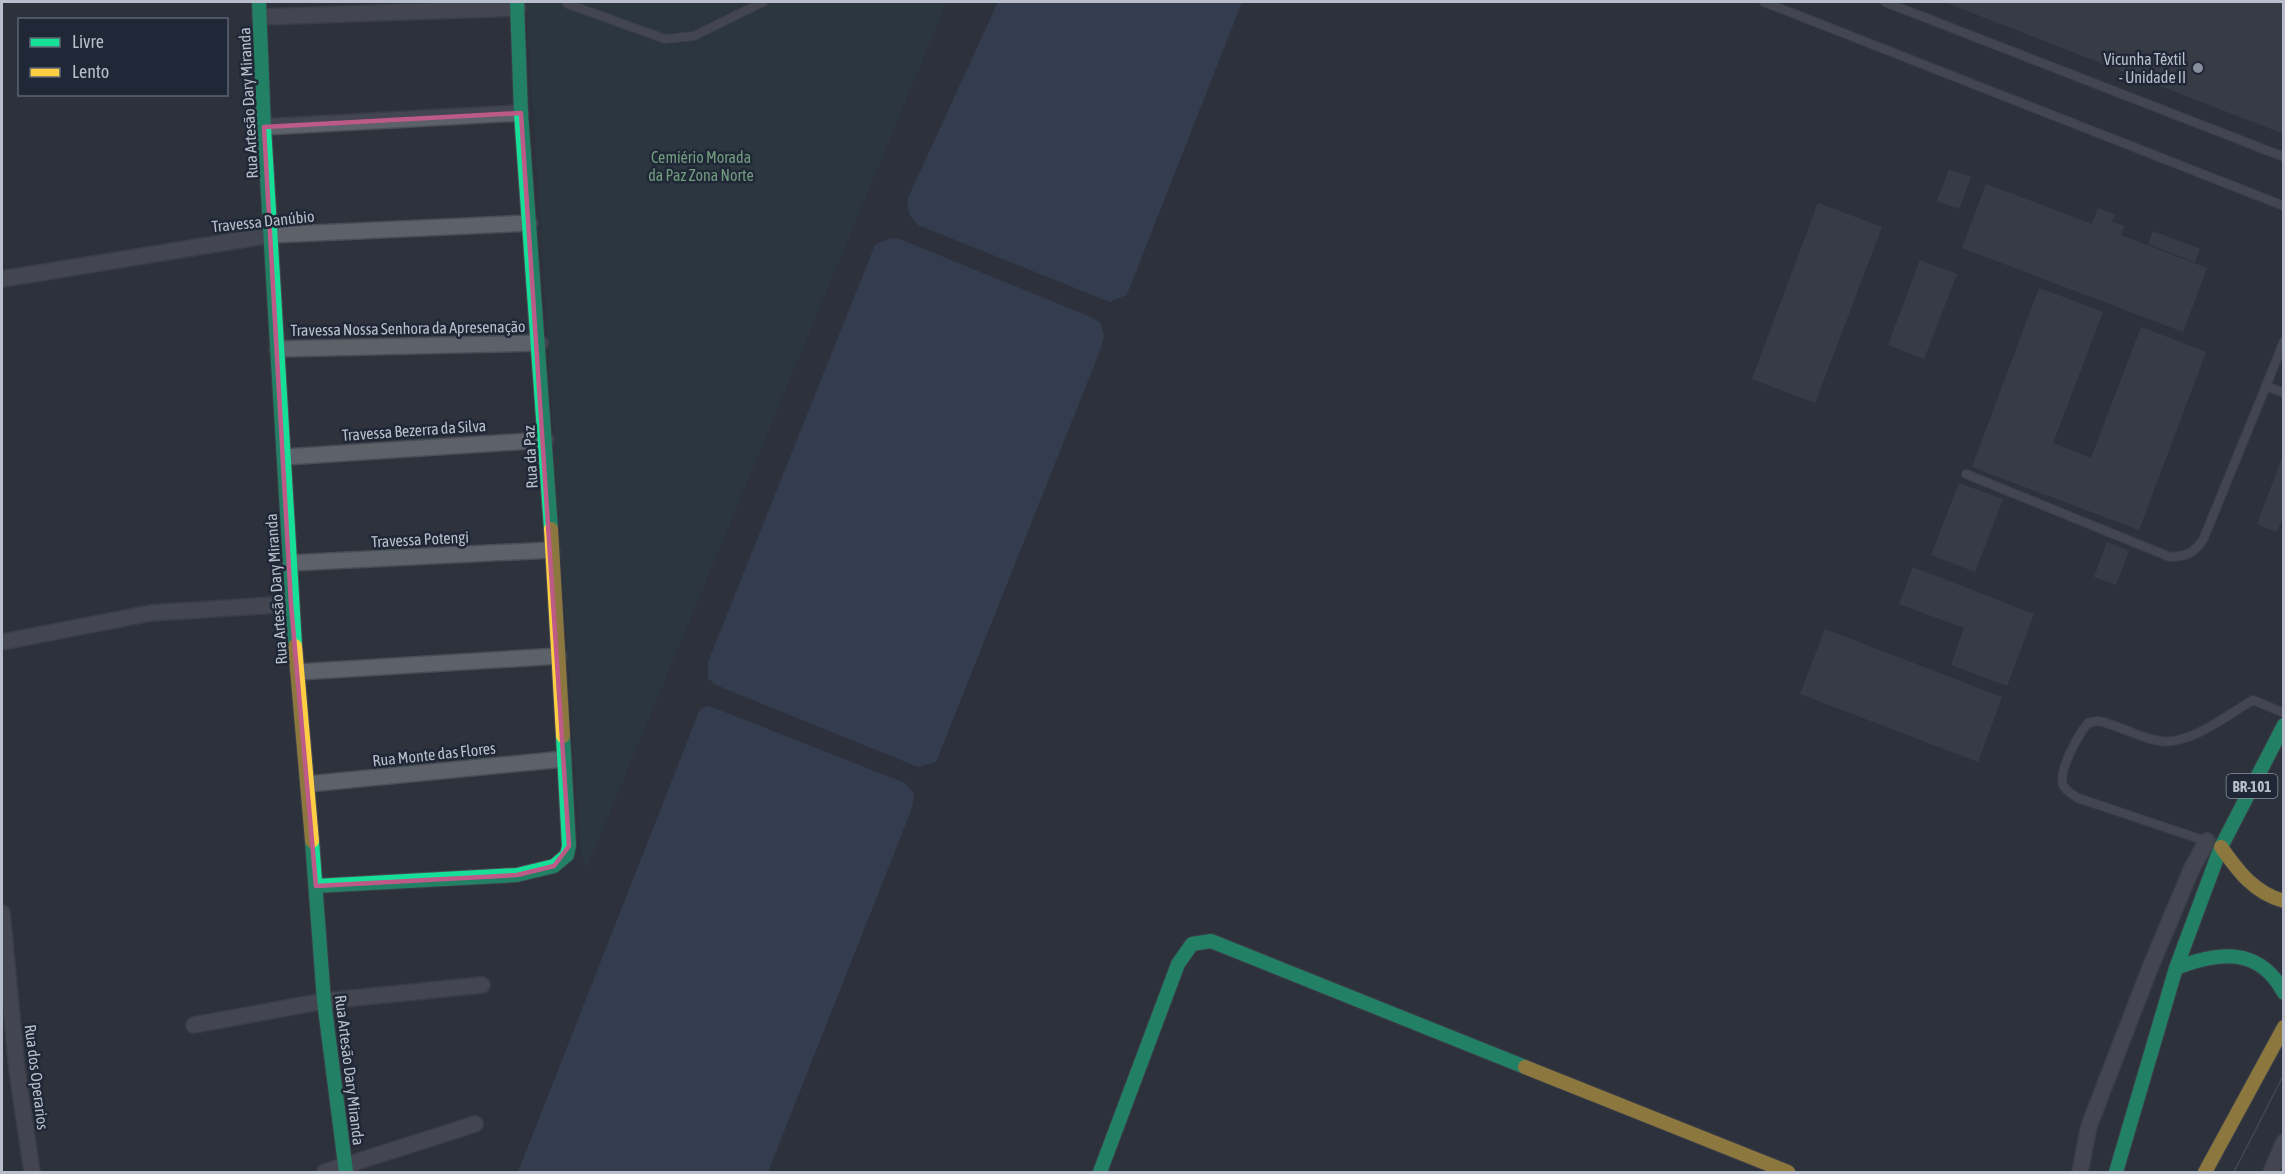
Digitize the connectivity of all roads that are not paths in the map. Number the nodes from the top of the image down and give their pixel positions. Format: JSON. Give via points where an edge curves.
{"nodes":[{"id":1,"x":566,"y":2,"type":"edge"},
{"id":2,"x":764,"y":2,"type":"edge"},
{"id":3,"x":1764,"y":2,"type":"edge"},
{"id":4,"x":1885,"y":2,"type":"edge"},
{"id":5,"x":517,"y":4,"type":"edge"},
{"id":6,"x":260,"y":9,"type":"edge"},
{"id":7,"x":521,"y":113,"type":"junction"},
{"id":8,"x":264,"y":127,"type":"junction"},
{"id":9,"x":2283,"y":157,"type":"edge"},
{"id":10,"x":2283,"y":206,"type":"edge"},
{"id":11,"x":530,"y":223,"type":"junction"},
{"id":12,"x":271,"y":235,"type":"junction"},
{"id":13,"x":2,"y":279,"type":"edge"},
{"id":14,"x":2283,"y":341,"type":"edge"},
{"id":15,"x":540,"y":344,"type":"junction"},
{"id":16,"x":277,"y":349,"type":"junction"},
{"id":17,"x":2266,"y":386,"type":"junction"},
{"id":18,"x":2283,"y":393,"type":"edge"},
{"id":19,"x":546,"y":440,"type":"junction"},
{"id":20,"x":285,"y":457,"type":"junction"},
{"id":21,"x":1966,"y":474,"type":"dead end"},
{"id":22,"x":552,"y":550,"type":"junction"},
{"id":23,"x":290,"y":563,"type":"junction"},
{"id":24,"x":291,"y":604,"type":"junction"},
{"id":25,"x":2,"y":642,"type":"edge"},
{"id":26,"x":559,"y":656,"type":"junction"},
{"id":27,"x":298,"y":672,"type":"junction"},
{"id":28,"x":2283,"y":713,"type":"edge"},
{"id":29,"x":2283,"y":725,"type":"edge"},
{"id":30,"x":564,"y":759,"type":"junction"},
{"id":31,"x":308,"y":784,"type":"junction"},
{"id":32,"x":2214,"y":844,"type":"junction"},
{"id":33,"x":316,"y":886,"type":"junction"},
{"id":34,"x":2283,"y":901,"type":"edge"},
{"id":35,"x":2,"y":913,"type":"edge"},
{"id":36,"x":2176,"y":968,"type":"junction"},
{"id":37,"x":482,"y":986,"type":"dead end"},
{"id":38,"x":2283,"y":993,"type":"edge"},
{"id":39,"x":324,"y":1001,"type":"junction"},
{"id":40,"x":194,"y":1025,"type":"dead end"},
{"id":41,"x":2283,"y":1027,"type":"edge"},
{"id":42,"x":9,"y":1071,"type":"edge"},
{"id":43,"x":475,"y":1124,"type":"dead end"},
{"id":44,"x":2283,"y":1142,"type":"edge"},
{"id":45,"x":346,"y":1169,"type":"edge"},
{"id":46,"x":32,"y":1173,"type":"edge"},
{"id":47,"x":325,"y":1173,"type":"edge"},
{"id":48,"x":1100,"y":1173,"type":"edge"},
{"id":49,"x":1788,"y":1173,"type":"edge"},
{"id":50,"x":2079,"y":1173,"type":"edge"},
{"id":51,"x":2116,"y":1173,"type":"edge"},
{"id":52,"x":2205,"y":1173,"type":"edge"},
{"id":53,"x":2271,"y":1173,"type":"edge"}],
"edges":[{"from":1,"to":2,"type":"lane","via":[[665,39],[694,36]]},
{"from":3,"to":10,"type":"lane"},
{"from":4,"to":9,"type":"lane"},
{"from":5,"to":6,"type":"street"},
{"from":5,"to":7,"type":"street","name":"Rua da Paz"},
{"from":6,"to":8,"type":"street","name":"Rua Artesão Dary Miranda"},
{"from":7,"to":8,"type":"street"},
{"from":7,"to":11,"type":"street","name":"Rua da Paz"},
{"from":8,"to":12,"type":"street","name":"Rua Artesão Dary Miranda"},
{"from":11,"to":12,"type":"street","name":"Travessa Danúbio"},
{"from":11,"to":15,"type":"street","name":"Rua da Paz"},
{"from":12,"to":13,"type":"street","name":"Travessa Danúbio"},
{"from":12,"to":16,"type":"street","name":"Rua Artesão Dary Miranda"},
{"from":14,"to":17,"type":"lane"},
{"from":15,"to":16,"type":"street","name":"Travessa Nossa Senhora da Apresenação"},
{"from":15,"to":19,"type":"street","name":"Rua da Paz"},
{"from":16,"to":20,"type":"street","name":"Rua Artesão Dary Miranda"},
{"from":17,"to":18,"type":"lane"},
{"from":17,"to":21,"type":"lane","via":[[2203,540],[2185,556],[2170,557]]},
{"from":19,"to":20,"type":"street","name":"Travessa Bezerra da Silva"},
{"from":19,"to":22,"type":"street","name":"Rua da Paz"},
{"from":20,"to":23,"type":"street","name":"Rua Artesão Dary Miranda"},
{"from":22,"to":23,"type":"street","name":"Travessa Potengi"},
{"from":22,"to":26,"type":"street","name":"Rua da Paz"},
{"from":23,"to":24,"type":"street","name":"Rua Artesão Dary Miranda"},
{"from":24,"to":25,"type":"street","via":[[151,613]]},
{"from":24,"to":27,"type":"street","name":"Rua Artesão Dary Miranda"},
{"from":26,"to":27,"type":"street"},
{"from":26,"to":30,"type":"street","name":"Rua da Paz"},
{"from":27,"to":31,"type":"street","name":"Rua Artesão Dary Miranda"},
{"from":28,"to":32,"type":"lane","via":[[2253,700],[2196,734],[2171,742],[2098,721],[2088,723],[2081,732],[2062,773],[2069,792]]},
{"from":29,"to":32,"type":"street","name":"BR-101","number":"BR-101"},
{"from":30,"to":31,"type":"street","name":"Rua Monte das Flores"},
{"from":30,"to":33,"type":"street","name":"Rua da Paz","via":[[569,846],[567,855],[554,866],[517,875]]},
{"from":31,"to":33,"type":"street","name":"Rua Artesão Dary Miranda"},
{"from":32,"to":34,"type":"street","via":[[2260,894]]},
{"from":32,"to":36,"type":"street","name":"BR-101","number":"BR-101"},
{"from":32,"to":50,"type":"street","via":[[2187,878],[2093,1116]]},
{"from":33,"to":39,"type":"street","name":"Rua Artesão Dary Miranda"},
{"from":35,"to":42,"type":"street","name":"Rua dos Operarios"},
{"from":36,"to":38,"type":"street","via":[[2209,955],[2237,955],[2258,963]]},
{"from":36,"to":51,"type":"street","name":"BR-101","number":"BR-101"},
{"from":37,"to":39,"type":"street"},
{"from":39,"to":40,"type":"street"},
{"from":39,"to":45,"type":"street","name":"Rua Artesão Dary Miranda"},
{"from":41,"to":52,"type":"street"},
{"from":42,"to":46,"type":"street","name":"Rua dos Operarios"},
{"from":43,"to":45,"type":"street"},
{"from":44,"to":53,"type":"street"},
{"from":45,"to":47,"type":"street"},
{"from":48,"to":49,"type":"street","via":[[1178,964],[1192,944],[1211,941]]}]}
